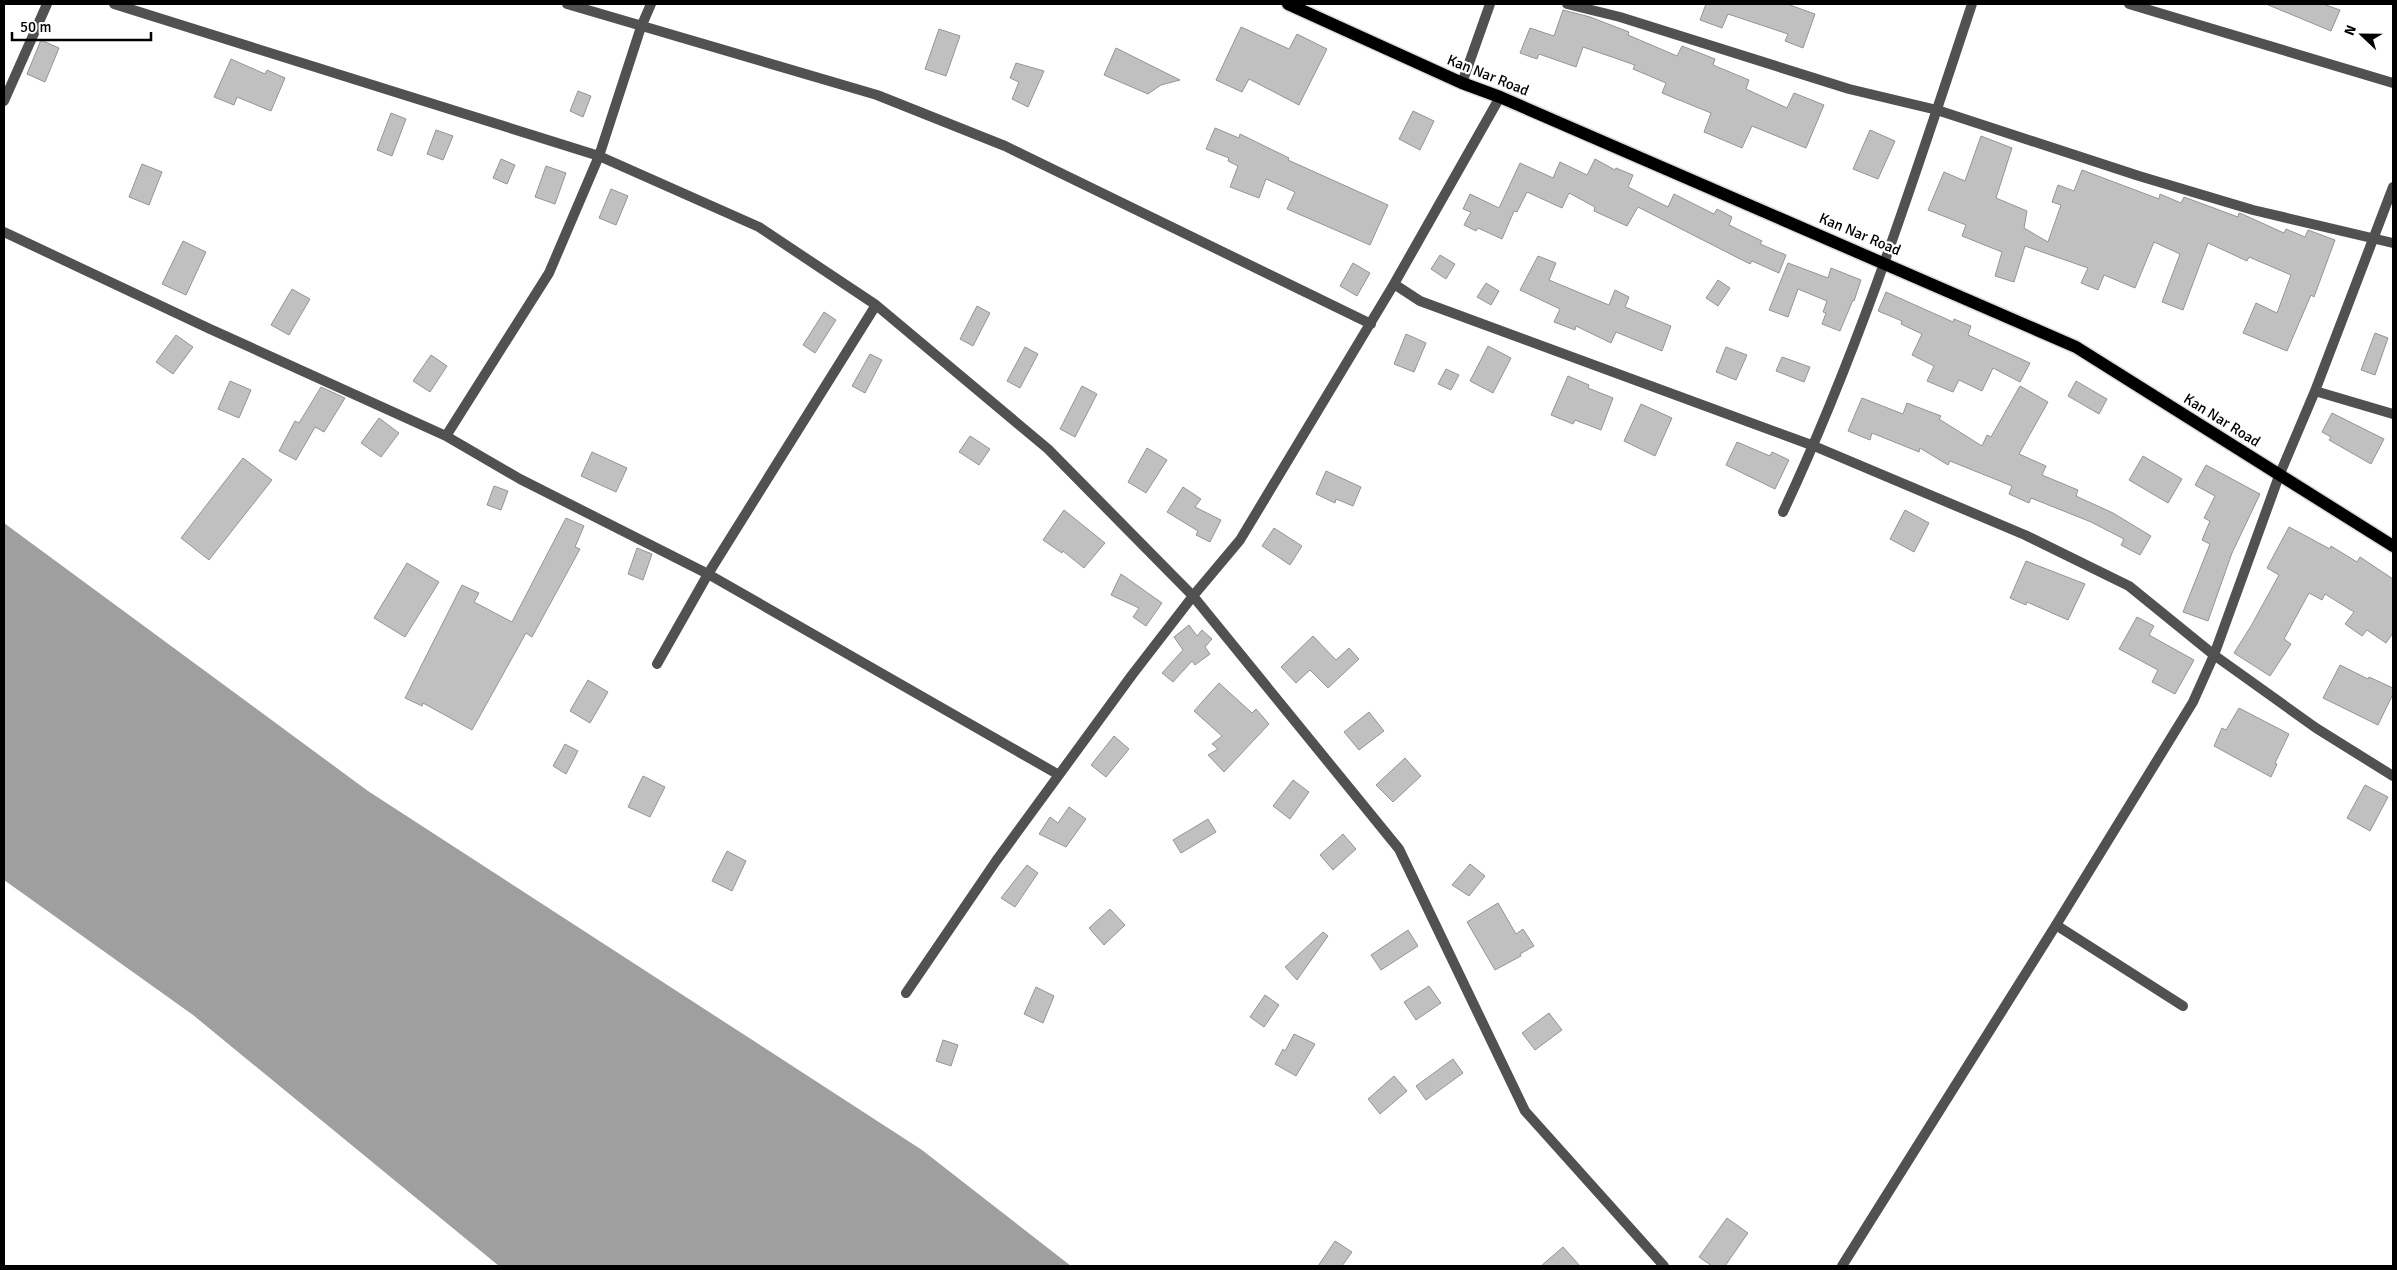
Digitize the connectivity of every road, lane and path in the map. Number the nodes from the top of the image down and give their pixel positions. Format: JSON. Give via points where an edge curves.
{"nodes":[{"id":1,"x":47,"y":4,"type":"edge"},
{"id":2,"x":114,"y":4,"type":"edge"},
{"id":3,"x":567,"y":4,"type":"edge"},
{"id":4,"x":651,"y":4,"type":"edge"},
{"id":5,"x":1288,"y":4,"type":"edge"},
{"id":6,"x":1490,"y":4,"type":"edge"},
{"id":7,"x":1566,"y":4,"type":"edge"},
{"id":8,"x":1972,"y":4,"type":"edge"},
{"id":9,"x":2129,"y":4,"type":"edge"},
{"id":10,"x":641,"y":27,"type":"junction"},
{"id":11,"x":2393,"y":82,"type":"edge"},
{"id":12,"x":1462,"y":83,"type":"junction"},
{"id":13,"x":1500,"y":97,"type":"junction"},
{"id":14,"x":4,"y":101,"type":"edge"},
{"id":15,"x":1937,"y":110,"type":"junction"},
{"id":16,"x":599,"y":156,"type":"junction"},
{"id":17,"x":2393,"y":187,"type":"edge"},
{"id":18,"x":4,"y":232,"type":"edge"},
{"id":19,"x":2373,"y":237,"type":"junction"},
{"id":20,"x":2393,"y":243,"type":"edge"},
{"id":21,"x":1886,"y":263,"type":"junction"},
{"id":22,"x":1394,"y":284,"type":"junction"},
{"id":23,"x":876,"y":306,"type":"junction"},
{"id":24,"x":1371,"y":324,"type":"junction"},
{"id":25,"x":2315,"y":391,"type":"junction"},
{"id":26,"x":2393,"y":414,"type":"edge"},
{"id":27,"x":446,"y":436,"type":"junction"},
{"id":28,"x":1814,"y":446,"type":"junction"},
{"id":29,"x":2279,"y":476,"type":"junction"},
{"id":30,"x":1783,"y":512,"type":"dead end"},
{"id":31,"x":2393,"y":546,"type":"edge"},
{"id":32,"x":708,"y":574,"type":"junction"},
{"id":33,"x":1193,"y":596,"type":"junction"},
{"id":34,"x":2214,"y":655,"type":"junction"},
{"id":35,"x":657,"y":664,"type":"dead end"},
{"id":36,"x":1059,"y":775,"type":"junction"},
{"id":37,"x":2393,"y":776,"type":"edge"},
{"id":38,"x":2056,"y":925,"type":"junction"},
{"id":39,"x":906,"y":993,"type":"dead end"},
{"id":40,"x":2183,"y":1006,"type":"dead end"},
{"id":41,"x":1664,"y":1266,"type":"edge"},
{"id":42,"x":1842,"y":1266,"type":"edge"}],
"edges":[{"from":1,"to":14,"type":"street"},
{"from":2,"to":16,"type":"street"},
{"from":3,"to":10,"type":"street"},
{"from":4,"to":10,"type":"street"},
{"from":5,"to":12,"type":"main road","name":"Kan Nar Road"},
{"from":6,"to":12,"type":"street"},
{"from":7,"to":15,"type":"street","via":[[1620,17],[1849,89]]},
{"from":8,"to":15,"type":"street"},
{"from":9,"to":11,"type":"street"},
{"from":10,"to":16,"type":"street"},
{"from":10,"to":24,"type":"street","via":[[877,94],[996,143]]},
{"from":12,"to":13,"type":"main road","name":"Kan Nar Road"},
{"from":13,"to":21,"type":"main road","name":"Kan Nar Road"},
{"from":13,"to":22,"type":"street"},
{"from":15,"to":19,"type":"street","via":[[2243,207]]},
{"from":15,"to":21,"type":"street"},
{"from":16,"to":23,"type":"street","via":[[759,227]]},
{"from":16,"to":27,"type":"street","via":[[549,273]]},
{"from":17,"to":19,"type":"street"},
{"from":18,"to":27,"type":"street"},
{"from":19,"to":20,"type":"street"},
{"from":19,"to":25,"type":"street"},
{"from":21,"to":28,"type":"street"},
{"from":21,"to":29,"type":"main road","name":"Kan Nar Road","via":[[2076,347]]},
{"from":22,"to":24,"type":"street"},
{"from":22,"to":28,"type":"street","via":[[1420,301]]},
{"from":23,"to":32,"type":"street"},
{"from":23,"to":33,"type":"street","via":[[1048,450]]},
{"from":24,"to":33,"type":"street","via":[[1240,540]]},
{"from":25,"to":26,"type":"street"},
{"from":25,"to":29,"type":"street"},
{"from":27,"to":32,"type":"street","via":[[520,478]]},
{"from":28,"to":30,"type":"street"},
{"from":28,"to":34,"type":"street","via":[[2025,535],[2129,586]]},
{"from":29,"to":31,"type":"main road","name":"Kan Nar Road"},
{"from":29,"to":34,"type":"street"},
{"from":32,"to":35,"type":"street"},
{"from":32,"to":36,"type":"street"},
{"from":33,"to":36,"type":"street"},
{"from":33,"to":41,"type":"street","via":[[1399,849],[1525,1111]]},
{"from":34,"to":37,"type":"street","via":[[2316,728]]},
{"from":34,"to":38,"type":"street","via":[[2192,702]]},
{"from":36,"to":39,"type":"street"},
{"from":38,"to":40,"type":"street"},
{"from":38,"to":42,"type":"street"}]}
